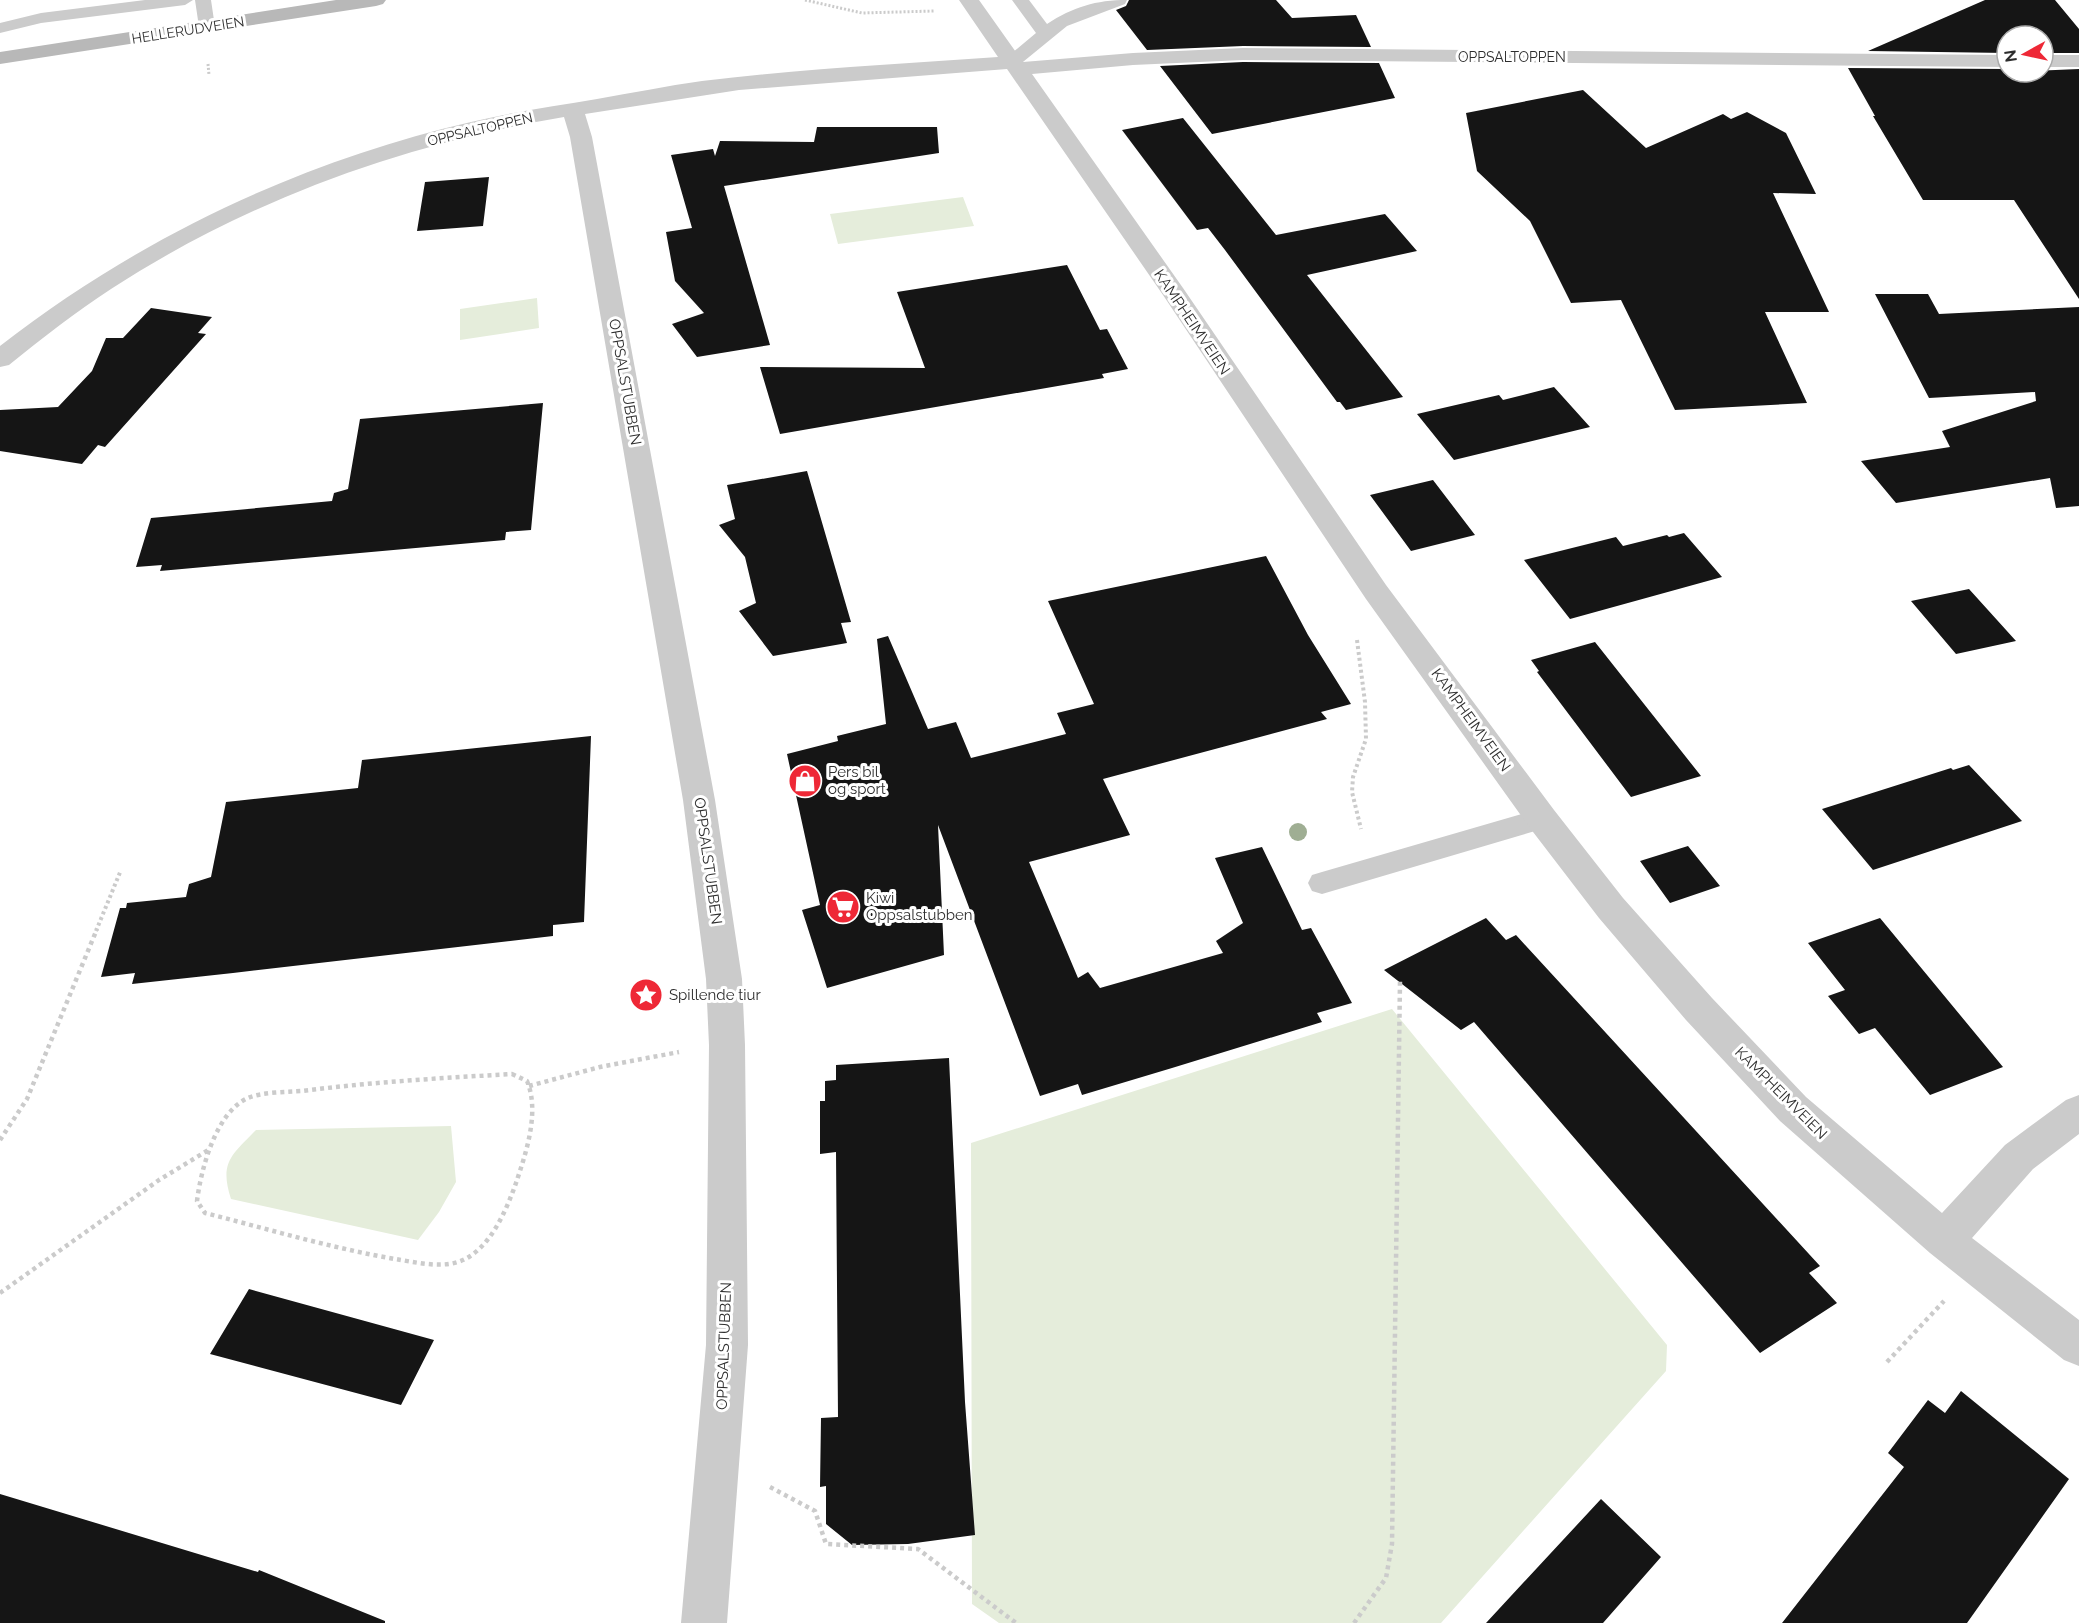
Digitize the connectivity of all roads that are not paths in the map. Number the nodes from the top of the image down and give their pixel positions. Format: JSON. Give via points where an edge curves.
{"nodes":[{"id":1,"x":185,"y":0,"type":"edge"},
{"id":2,"x":203,"y":0,"type":"edge"},
{"id":3,"x":376,"y":0,"type":"edge"},
{"id":4,"x":969,"y":0,"type":"edge"},
{"id":5,"x":1020,"y":0,"type":"edge"},
{"id":6,"x":1119,"y":0,"type":"edge"},
{"id":7,"x":117,"y":4,"type":"edge"},
{"id":8,"x":207,"y":27,"type":"junction"},
{"id":9,"x":0,"y":28,"type":"edge"},
{"id":10,"x":1045,"y":33,"type":"junction"},
{"id":11,"x":0,"y":58,"type":"edge"},
{"id":12,"x":1995,"y":61,"type":"edge"},
{"id":13,"x":2055,"y":61,"type":"edge"},
{"id":14,"x":2079,"y":61,"type":"edge"},
{"id":15,"x":1015,"y":66,"type":"junction"},
{"id":16,"x":573,"y":110,"type":"junction"},
{"id":17,"x":0,"y":359,"type":"edge"},
{"id":18,"x":1542,"y":819,"type":"junction"},
{"id":19,"x":1323,"y":883,"type":"dead end"},
{"id":20,"x":2079,"y":1112,"type":"edge"},
{"id":21,"x":1944,"y":1240,"type":"junction"},
{"id":22,"x":2079,"y":1346,"type":"edge"},
{"id":23,"x":704,"y":1623,"type":"edge"}],
"edges":[{"from":1,"to":7,"type":"lane"},
{"from":2,"to":8,"type":"lane"},
{"from":3,"to":8,"type":"main road","name":"HELLERUDVEIEN"},
{"from":4,"to":15,"type":"street","name":"KAMPHEIMVEIEN"},
{"from":5,"to":10,"type":"lane"},
{"from":6,"to":10,"type":"lane","via":[[1069,19]]},
{"from":7,"to":9,"type":"lane"},
{"from":8,"to":11,"type":"main road","name":"HELLERUDVEIEN"},
{"from":10,"to":15,"type":"lane"},
{"from":12,"to":15,"type":"street","name":"OPPSALTOPPEN","via":[[1232,54]]},
{"from":13,"to":14,"type":"street"},
{"from":15,"to":16,"type":"street","name":"OPPSALTOPPEN","via":[[700,88]]},
{"from":15,"to":18,"type":"street","name":"KAMPHEIMVEIEN","via":[[1376,592]]},
{"from":16,"to":17,"type":"street","name":"OPPSALTOPPEN","via":[[490,124],[427,141],[303,181],[230,211],[144,256],[44,322]]},
{"from":16,"to":23,"type":"street","name":"OPPSALSTUBBEN","via":[[581,137],[699,800],[724,979],[728,1345]]},
{"from":18,"to":19,"type":"lane"},
{"from":18,"to":21,"type":"street","name":"KAMPHEIMVEIEN","via":[[1611,908],[1793,1109]]},
{"from":20,"to":21,"type":"street","via":[[2019,1157]]},
{"from":21,"to":22,"type":"street","name":"KAMPHEIMVEIEN"}]}
